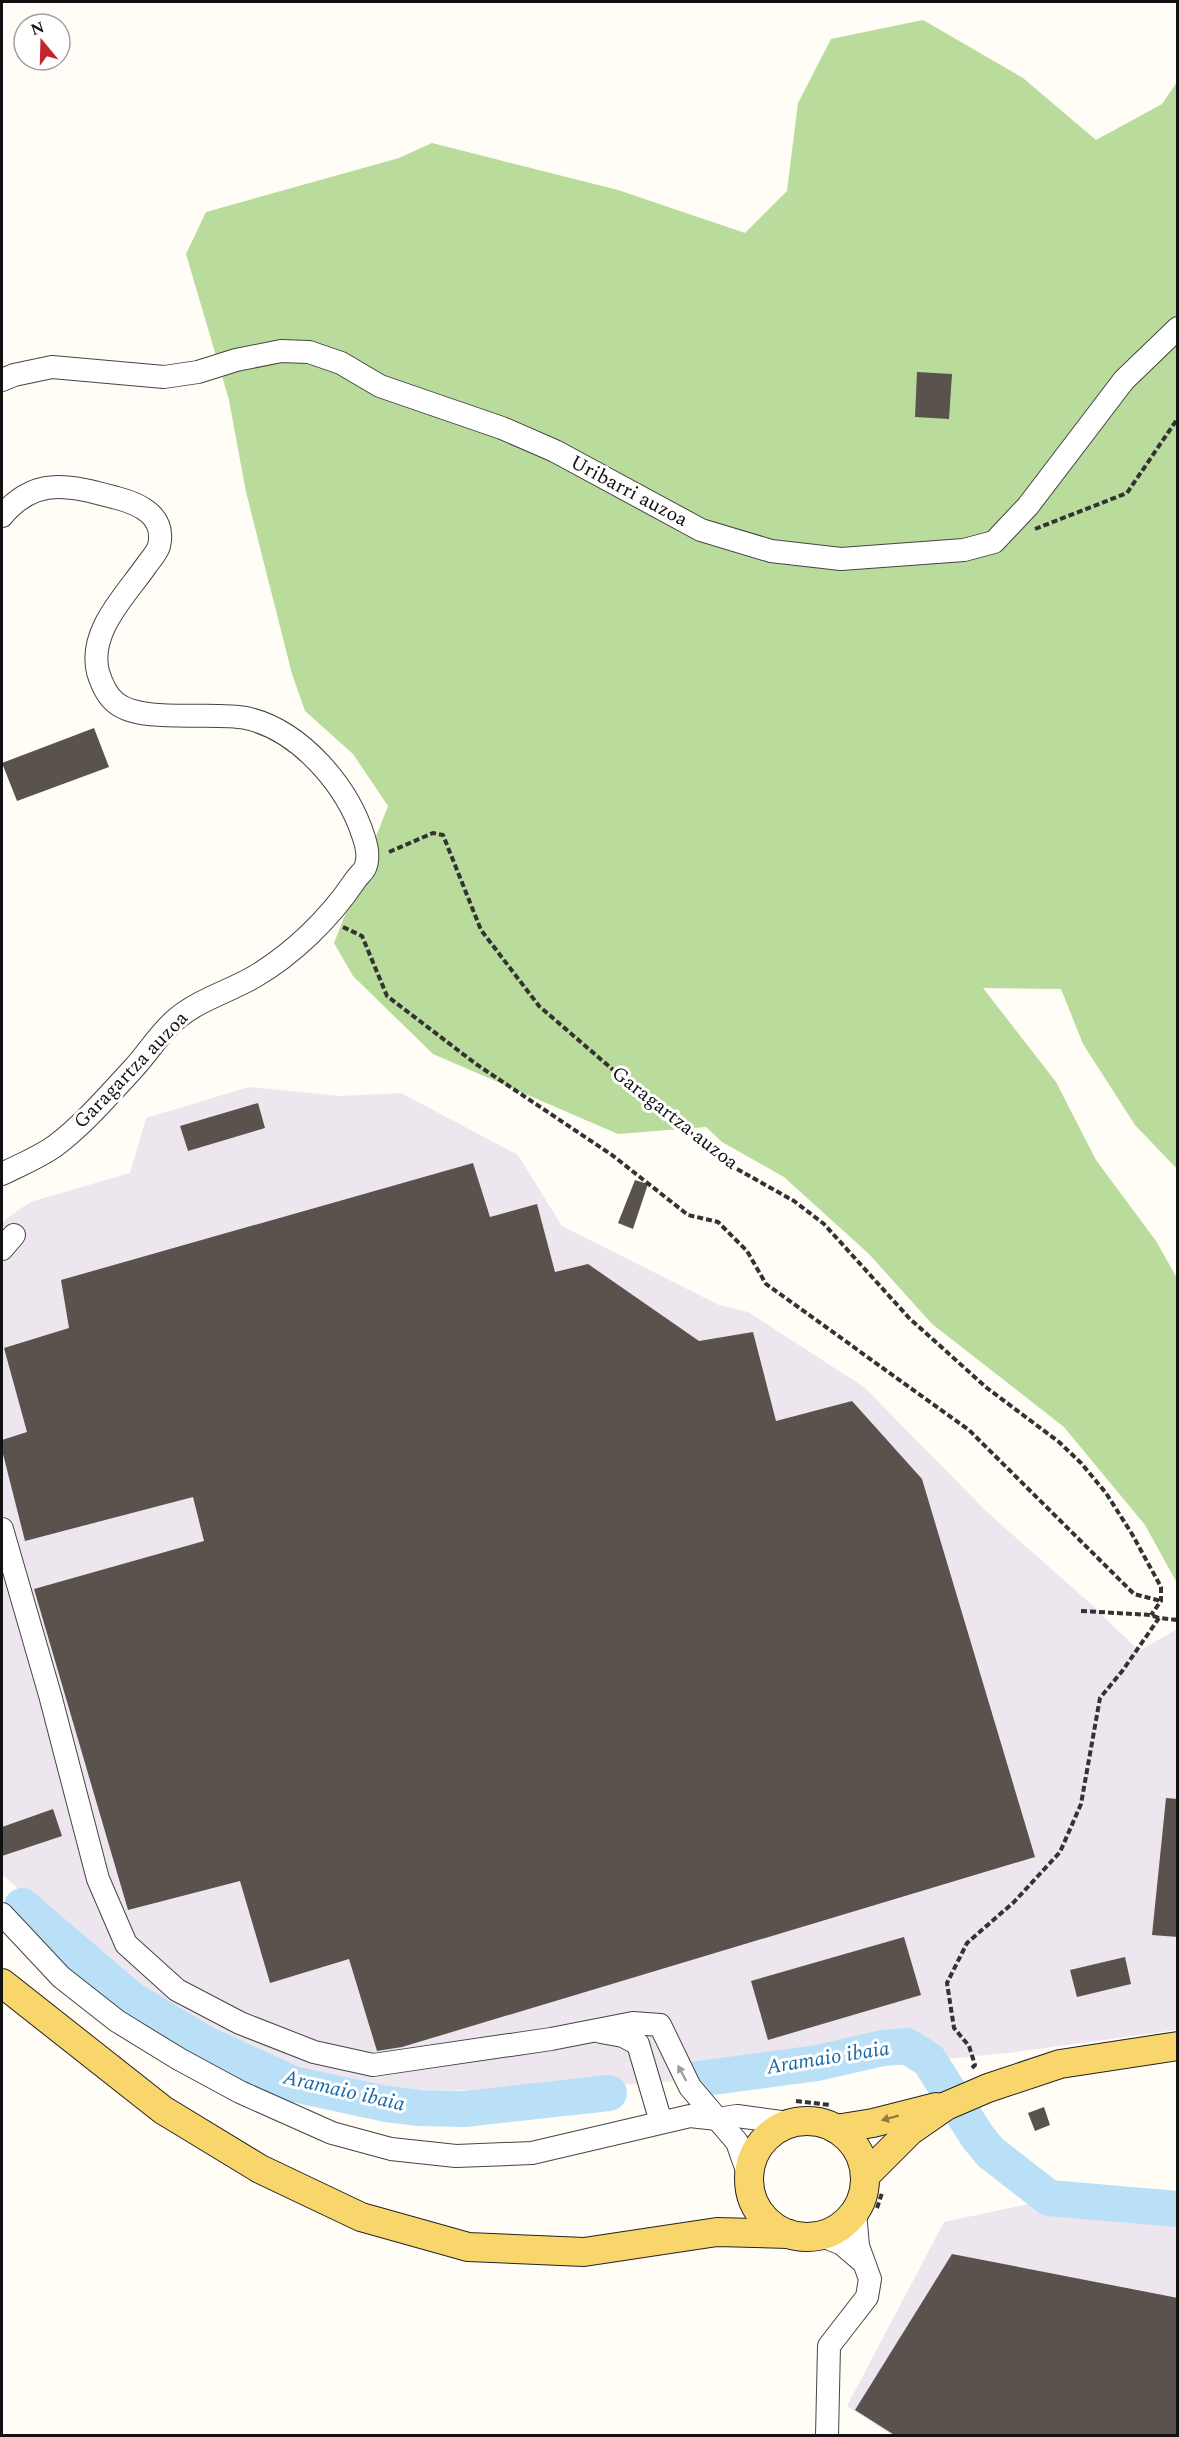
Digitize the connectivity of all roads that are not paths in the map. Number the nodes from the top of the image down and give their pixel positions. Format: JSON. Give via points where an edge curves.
{"nodes":[{"id":1,"x":1178,"y":328,"type":"edge"},
{"id":2,"x":2,"y":380,"type":"edge"},
{"id":3,"x":2,"y":516,"type":"edge"},
{"id":4,"x":2,"y":1174,"type":"edge"},
{"id":5,"x":2,"y":1529,"type":"edge"},
{"id":6,"x":2,"y":1914,"type":"edge"},
{"id":7,"x":2,"y":1983,"type":"edge"},
{"id":8,"x":597,"y":2030,"type":"junction"},
{"id":9,"x":1178,"y":2046,"type":"edge"},
{"id":10,"x":946,"y":2106,"type":"junction"},
{"id":11,"x":794,"y":2112,"type":"junction"},
{"id":12,"x":835,"y":2117,"type":"junction"},
{"id":13,"x":717,"y":2119,"type":"junction"},
{"id":14,"x":661,"y":2122,"type":"junction"},
{"id":15,"x":875,"y":2181,"type":"junction"},
{"id":16,"x":750,"y":2187,"type":"junction"},
{"id":17,"x":865,"y":2212,"type":"junction"},
{"id":18,"x":789,"y":2234,"type":"junction"},
{"id":19,"x":820,"y":2235,"type":"junction"},
{"id":20,"x":688,"y":2236,"type":"junction"},
{"id":21,"x":862,"y":2261,"type":"junction"},
{"id":22,"x":827,"y":2436,"type":"edge"}],
"edges":[{"from":1,"to":2,"type":"street","name":"Uribarri auzoa","via":[[1124,380],[1028,506],[994,542],[964,550],[841,559],[771,551],[701,530],[555,451],[502,428],[380,386],[340,363],[309,352],[281,351],[164,377],[52,367]]},
{"from":3,"to":4,"type":"street","name":"Garagartza auzoa","via":[[29,493],[61,487],[135,502],[150,512],[157,522],[159,548],[105,623],[96,647],[105,690],[125,709],[244,718],[271,726],[296,742],[343,793],[365,840],[367,856],[365,869],[325,919],[289,952],[255,976],[186,1010],[66,1136],[37,1157]]},
{"from":5,"to":8,"type":"street","via":[[98,1879],[126,1944],[177,1990],[240,2023],[314,2052],[373,2065]]},
{"from":6,"to":14,"type":"street","via":[[61,1977],[117,2021],[240,2092],[332,2133],[391,2150],[456,2156],[532,2153]]},
{"from":7,"to":20,"type":"main road","via":[[163,2110],[260,2169],[361,2217],[468,2247],[584,2252]]},
{"from":13,"to":8,"type":"street","one_way":true,"via":[[690,2087],[660,2025],[633,2023]]},
{"from":8,"to":14,"type":"street","via":[[638,2044]]},
{"from":9,"to":10,"type":"main road","via":[[978,2081]]},
{"from":10,"to":12,"type":"main road","one_way":true,"via":[[873,2123]]},
{"from":10,"to":15,"type":"main road","via":[[910,2131]]},
{"from":11,"to":12,"type":"main road","via":[[812,2121]]},
{"from":11,"to":13,"type":"street"},
{"from":11,"to":16,"type":"main road","via":[[788,2125],[767,2138],[754,2155]]},
{"from":12,"to":15,"type":"main road"},
{"from":13,"to":14,"type":"street","via":[[690,2116]]},
{"from":13,"to":16,"type":"street","via":[[737,2142]]},
{"from":15,"to":17,"type":"main road","via":[[864,2193]]},
{"from":16,"to":18,"type":"main road","via":[[764,2218]]},
{"from":16,"to":20,"type":"main road","via":[[721,2219]]},
{"from":17,"to":19,"type":"main road"},
{"from":17,"to":21,"type":"street"},
{"from":18,"to":19,"type":"main road"},
{"from":18,"to":20,"type":"main road"},
{"from":19,"to":21,"type":"street","via":[[847,2248]]},
{"from":21,"to":22,"type":"street","via":[[870,2279],[867,2297],[829,2346]]}]}
